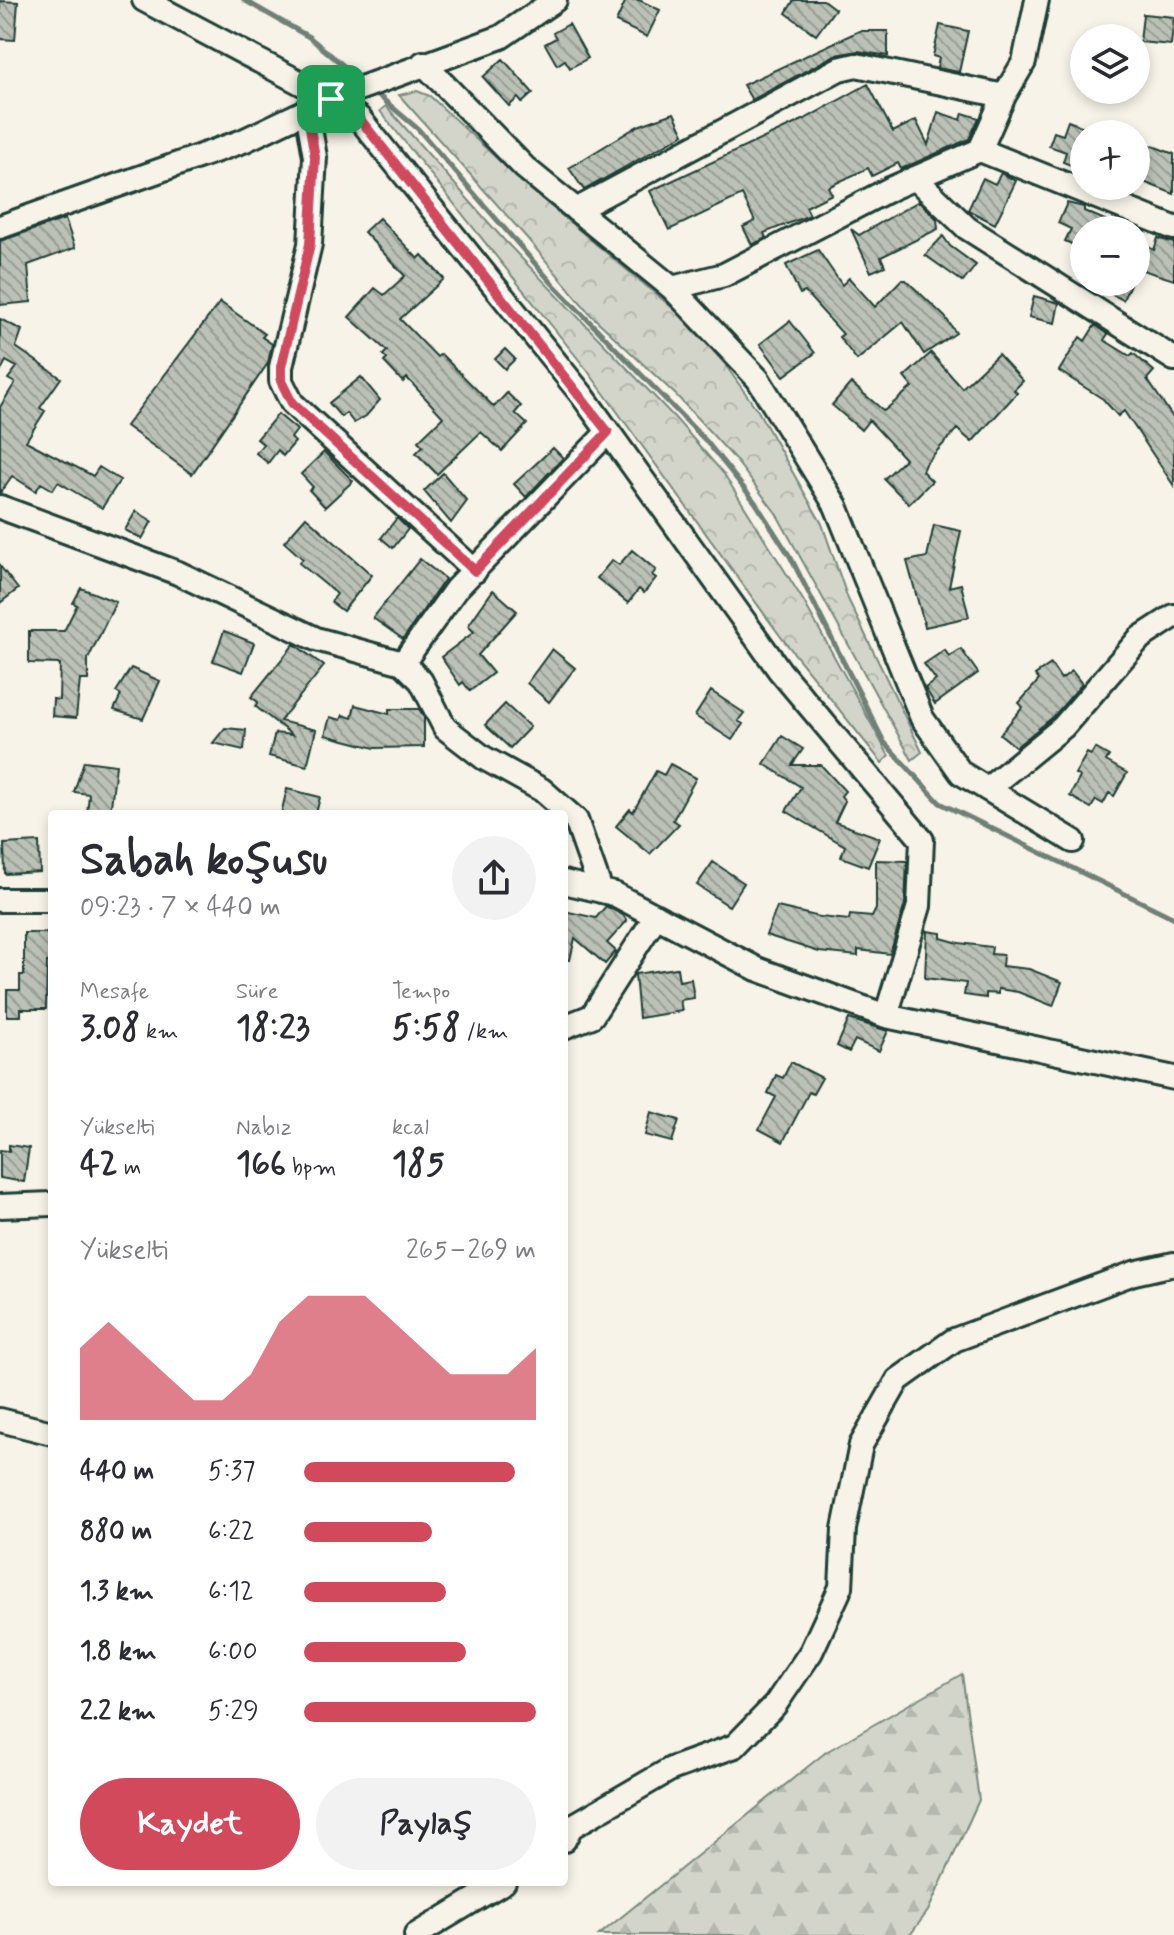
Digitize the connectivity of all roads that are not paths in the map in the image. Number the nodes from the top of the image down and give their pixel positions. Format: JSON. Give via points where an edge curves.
{"nodes":[{"id":1,"x":144,"y":0,"type":"edge"},
{"id":2,"x":555,"y":0,"type":"edge"},
{"id":3,"x":1037,"y":0,"type":"edge"},
{"id":4,"x":423,"y":63,"type":"junction"},
{"id":5,"x":1004,"y":96,"type":"junction"},
{"id":6,"x":331,"y":99,"type":"junction"},
{"id":7,"x":307,"y":110,"type":"junction"},
{"id":8,"x":980,"y":150,"type":"junction"},
{"id":9,"x":915,"y":178,"type":"junction"},
{"id":10,"x":576,"y":210,"type":"junction"},
{"id":11,"x":0,"y":227,"type":"edge"},
{"id":12,"x":1174,"y":228,"type":"edge"},
{"id":13,"x":672,"y":288,"type":"junction"},
{"id":14,"x":1174,"y":359,"type":"edge"},
{"id":15,"x":608,"y":432,"type":"junction"},
{"id":16,"x":0,"y":507,"type":"edge"},
{"id":17,"x":475,"y":571,"type":"junction"},
{"id":18,"x":1174,"y":616,"type":"edge"},
{"id":19,"x":403,"y":663,"type":"junction"},
{"id":20,"x":987,"y":789,"type":"junction"},
{"id":21,"x":565,"y":810,"type":"edge"},
{"id":22,"x":568,"y":813,"type":"edge"},
{"id":23,"x":1073,"y":841,"type":"dead end"},
{"id":24,"x":568,"y":883,"type":"edge"},
{"id":25,"x":601,"y":891,"type":"junction"},
{"id":26,"x":0,"y":900,"type":"edge"},
{"id":27,"x":48,"y":900,"type":"edge"},
{"id":28,"x":656,"y":916,"type":"junction"},
{"id":29,"x":886,"y":1016,"type":"junction"},
{"id":30,"x":568,"y":1025,"type":"edge"},
{"id":31,"x":1174,"y":1078,"type":"edge"},
{"id":32,"x":48,"y":1204,"type":"edge"},
{"id":33,"x":0,"y":1206,"type":"edge"},
{"id":34,"x":1174,"y":1264,"type":"edge"},
{"id":35,"x":0,"y":1420,"type":"edge"},
{"id":36,"x":48,"y":1432,"type":"edge"},
{"id":37,"x":568,"y":1833,"type":"edge"},
{"id":38,"x":497,"y":1886,"type":"edge"},
{"id":39,"x":416,"y":1935,"type":"edge"}],
"edges":[{"from":1,"to":6,"type":"street"},
{"from":2,"to":4,"type":"street","via":[[501,37]]},
{"from":3,"to":5,"type":"street","via":[[1024,62]]},
{"from":4,"to":6,"type":"street"},
{"from":4,"to":10,"type":"street","via":[[525,168]]},
{"from":5,"to":8,"type":"street"},
{"from":5,"to":10,"type":"street","via":[[856,65],[839,69]]},
{"from":6,"to":7,"type":"street"},
{"from":6,"to":15,"type":"street","via":[[359,118]]},
{"from":7,"to":11,"type":"street","via":[[243,141]]},
{"from":7,"to":17,"type":"street","via":[[315,157],[310,244],[288,327],[281,381],[292,403]]},
{"from":8,"to":9,"type":"street"},
{"from":8,"to":12,"type":"street"},
{"from":9,"to":13,"type":"street","via":[[724,275]]},
{"from":9,"to":14,"type":"street","via":[[967,228]]},
{"from":10,"to":13,"type":"street"},
{"from":13,"to":20,"type":"street","via":[[758,379],[836,506],[922,718],[961,773]]},
{"from":15,"to":17,"type":"street"},
{"from":15,"to":29,"type":"street","via":[[780,671],[922,840],[919,906]]},
{"from":16,"to":19,"type":"street","via":[[178,573],[316,639]]},
{"from":17,"to":19,"type":"street"},
{"from":18,"to":20,"type":"street","via":[[1140,638],[1063,727]]},
{"from":19,"to":21,"type":"street","via":[[421,681],[445,728]]},
{"from":20,"to":23,"type":"street"},
{"from":22,"to":25,"type":"street","via":[[576,820]]},
{"from":24,"to":25,"type":"street"},
{"from":25,"to":28,"type":"street"},
{"from":26,"to":27,"type":"street"},
{"from":28,"to":29,"type":"street","via":[[757,969]]},
{"from":28,"to":30,"type":"street","via":[[592,1016]]},
{"from":29,"to":31,"type":"street"},
{"from":32,"to":33,"type":"street"},
{"from":34,"to":37,"type":"street","via":[[1134,1273],[954,1340],[898,1380],[861,1445],[844,1529],[841,1587],[811,1652],[775,1705],[735,1746],[671,1769]]},
{"from":35,"to":36,"type":"street"},
{"from":38,"to":39,"type":"street"}]}
